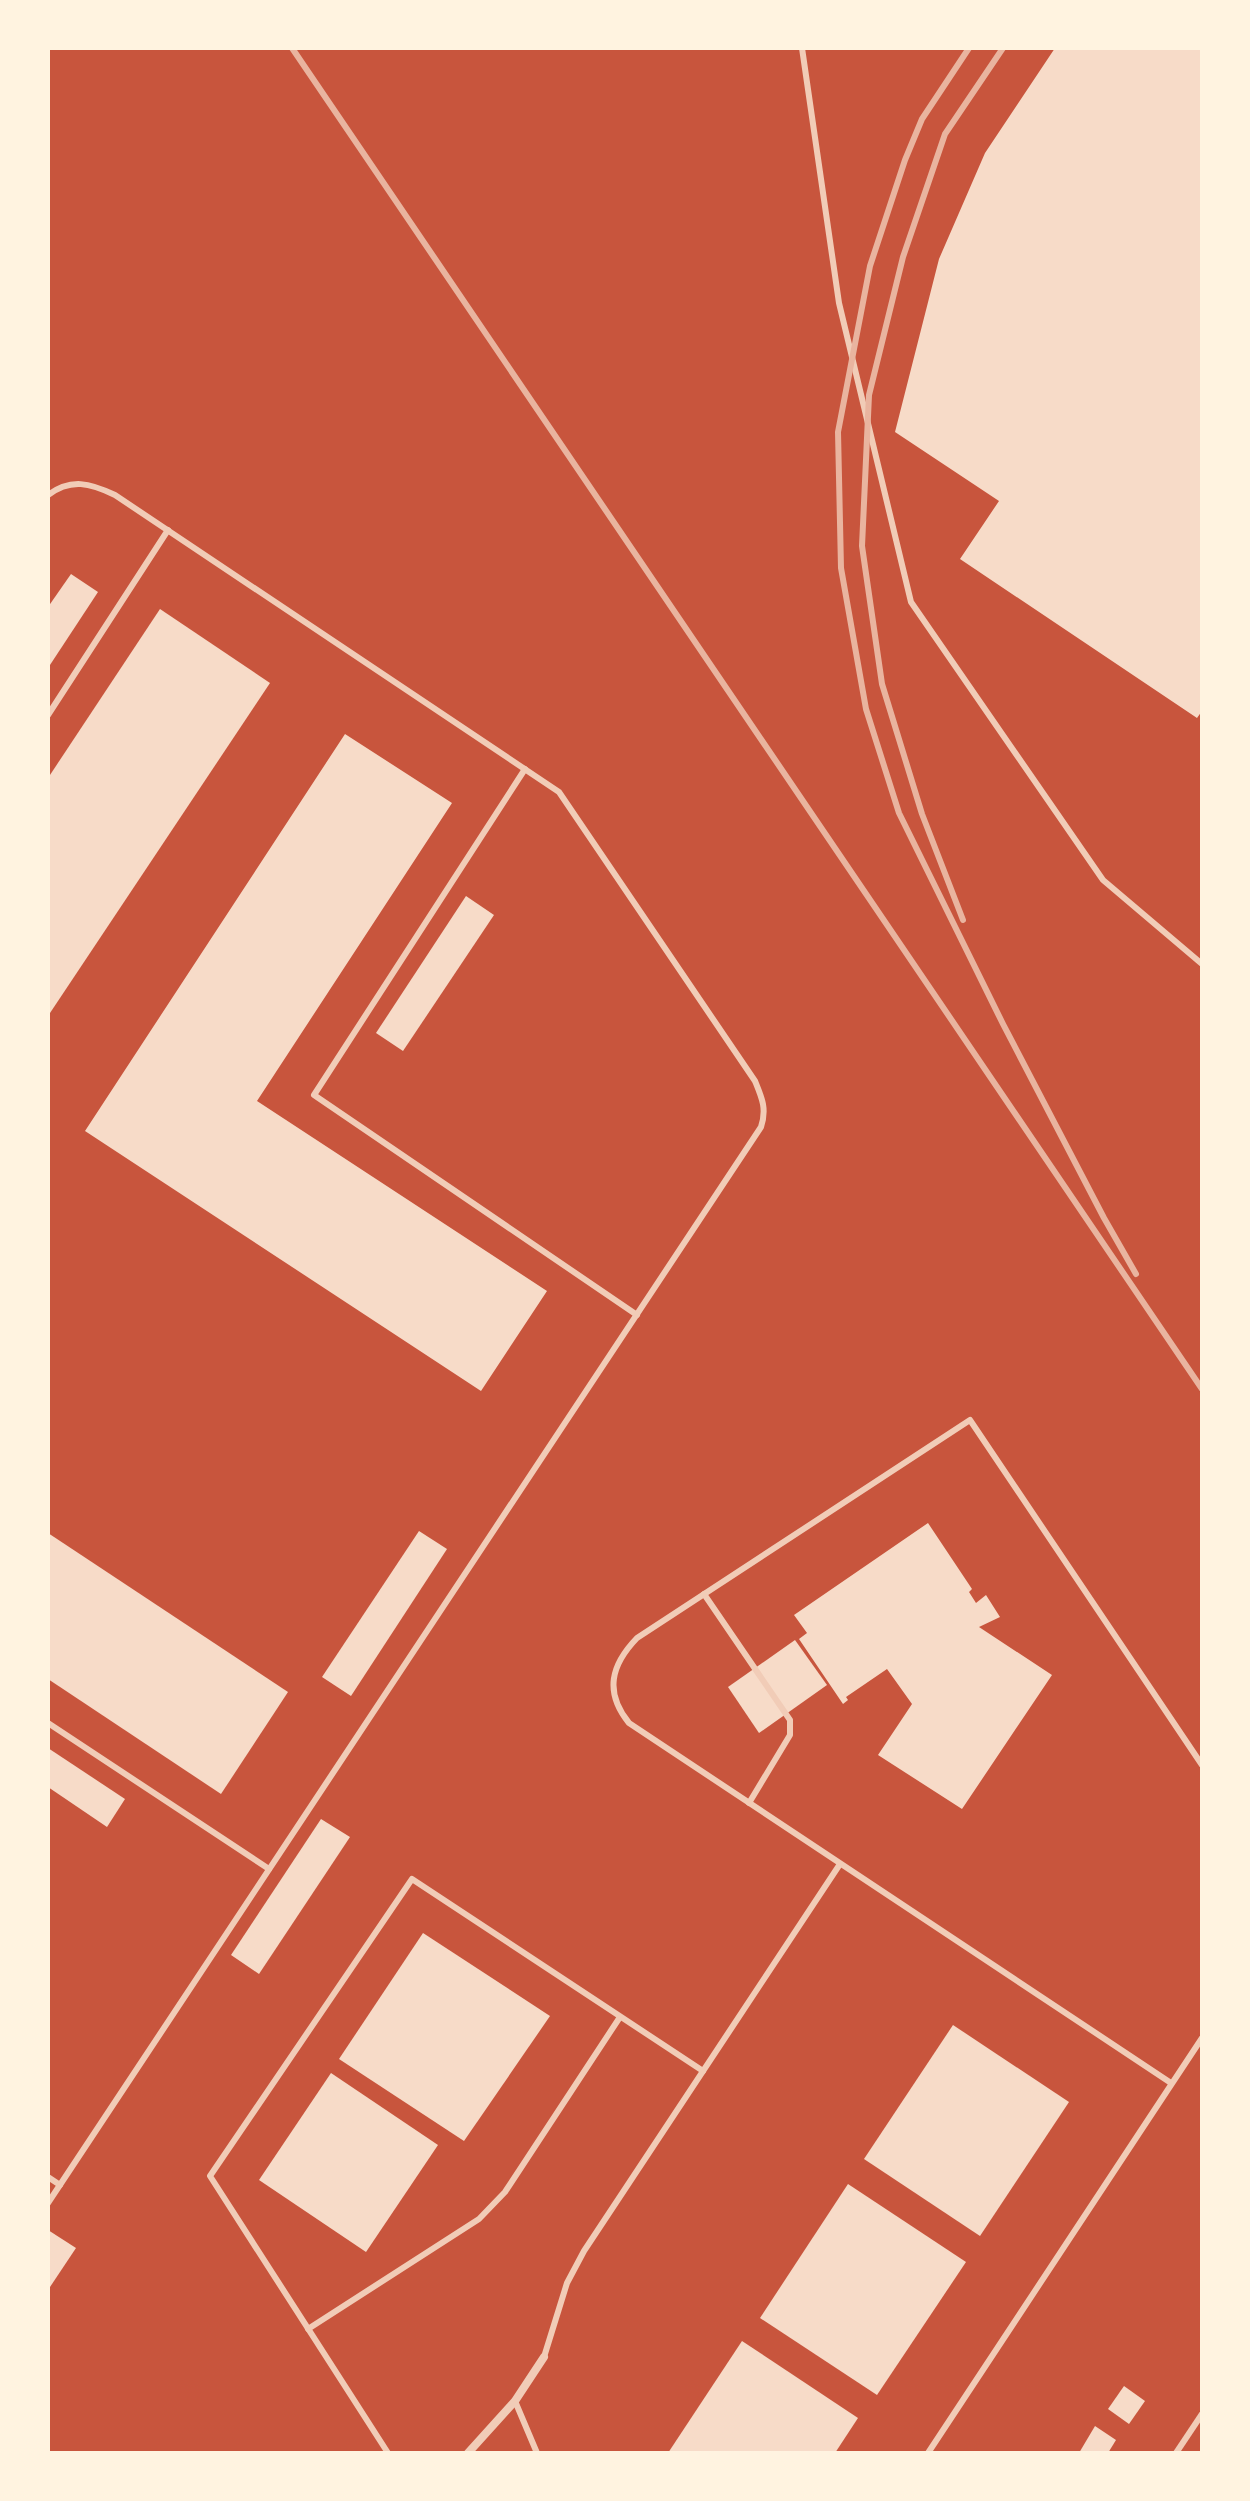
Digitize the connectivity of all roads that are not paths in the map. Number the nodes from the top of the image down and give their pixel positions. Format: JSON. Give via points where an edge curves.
{"nodes":[{"id":1,"x":802,"y":48,"type":"edge"},
{"id":2,"x":48,"y":495,"type":"edge"},
{"id":3,"x":168,"y":530,"type":"junction"},
{"id":4,"x":48,"y":715,"type":"edge"},
{"id":5,"x":525,"y":769,"type":"junction"},
{"id":6,"x":1202,"y":964,"type":"edge"},
{"id":7,"x":637,"y":1315,"type":"junction"},
{"id":8,"x":704,"y":1594,"type":"junction"},
{"id":9,"x":48,"y":1723,"type":"edge"},
{"id":10,"x":1202,"y":1765,"type":"edge"},
{"id":11,"x":749,"y":1803,"type":"junction"},
{"id":12,"x":840,"y":1864,"type":"junction"},
{"id":13,"x":269,"y":1869,"type":"junction"},
{"id":14,"x":620,"y":2017,"type":"junction"},
{"id":15,"x":1202,"y":2038,"type":"edge"},
{"id":16,"x":703,"y":2071,"type":"junction"},
{"id":17,"x":1171,"y":2083,"type":"junction"},
{"id":18,"x":48,"y":2177,"type":"edge"},
{"id":19,"x":60,"y":2185,"type":"junction"},
{"id":20,"x":48,"y":2203,"type":"edge"},
{"id":21,"x":308,"y":2329,"type":"junction"},
{"id":22,"x":544,"y":2357,"type":"joint"},
{"id":23,"x":515,"y":2401,"type":"junction"},
{"id":24,"x":1202,"y":2414,"type":"edge"},
{"id":25,"x":388,"y":2453,"type":"edge"},
{"id":26,"x":468,"y":2453,"type":"edge"},
{"id":27,"x":537,"y":2453,"type":"edge"},
{"id":28,"x":928,"y":2453,"type":"edge"},
{"id":29,"x":1176,"y":2453,"type":"edge"}],
"edges":[{"from":1,"to":6,"type":"lane","via":[[839,303],[911,602],[1103,880]]},
{"from":2,"to":3,"type":"lane","via":[[61,485],[78,482],[98,487]]},
{"from":3,"to":4,"type":"lane"},
{"from":3,"to":5,"type":"lane"},
{"from":5,"to":7,"type":"lane","via":[[570,805],[763,1100],[761,1127]]},
{"from":5,"to":7,"type":"lane","via":[[314,1095]]},
{"from":7,"to":13,"type":"lane"},
{"from":8,"to":10,"type":"lane","via":[[970,1420]]},
{"from":8,"to":11,"type":"lane","via":[[790,1720],[790,1735]]},
{"from":8,"to":11,"type":"lane","via":[[637,1638],[623,1653],[612,1691],[629,1723]]},
{"from":9,"to":13,"type":"lane"},
{"from":11,"to":12,"type":"lane"},
{"from":12,"to":16,"type":"lane"},
{"from":12,"to":17,"type":"lane"},
{"from":13,"to":19,"type":"lane"},
{"from":14,"to":16,"type":"lane"},
{"from":14,"to":21,"type":"lane","via":[[492,2207]]},
{"from":14,"to":21,"type":"lane","via":[[412,1879],[210,2176]]},
{"from":15,"to":17,"type":"lane"},
{"from":16,"to":22,"type":"lane","via":[[577,2264]]},
{"from":17,"to":28,"type":"lane"},
{"from":18,"to":19,"type":"lane"},
{"from":19,"to":20,"type":"lane"},
{"from":21,"to":25,"type":"lane"},
{"from":22,"to":23,"type":"street"},
{"from":23,"to":26,"type":"street"},
{"from":23,"to":27,"type":"lane"},
{"from":24,"to":29,"type":"lane"}]}
